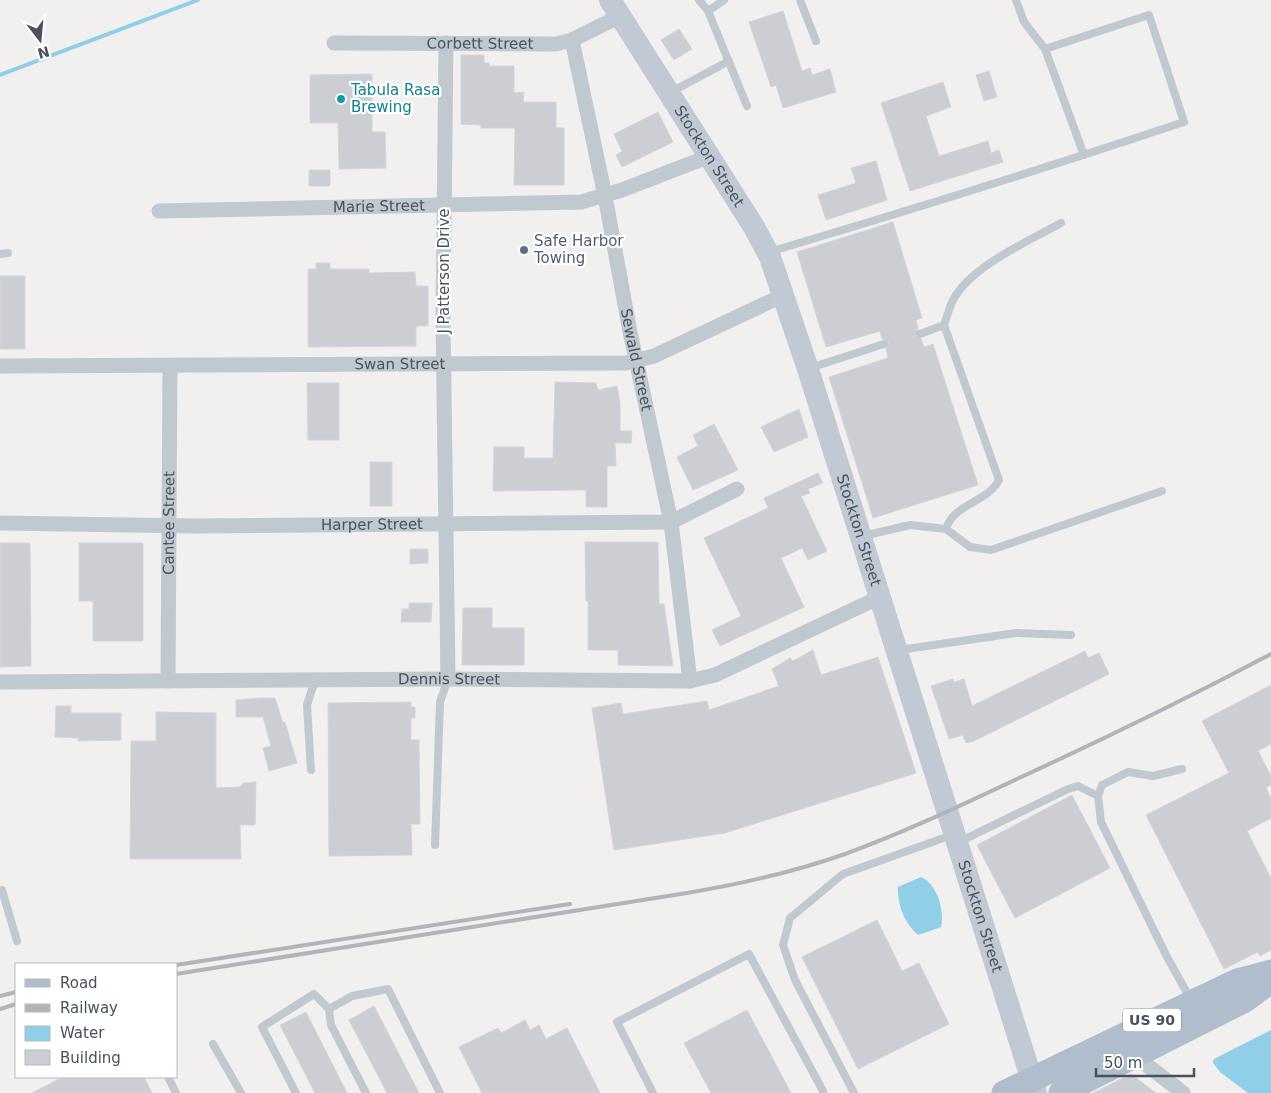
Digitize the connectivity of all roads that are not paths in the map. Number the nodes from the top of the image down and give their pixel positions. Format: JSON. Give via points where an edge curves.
{"nodes":[{"id":1,"x":699,"y":0,"type":"edge"},
{"id":2,"x":724,"y":0,"type":"edge"},
{"id":3,"x":800,"y":0,"type":"edge"},
{"id":4,"x":1016,"y":0,"type":"edge"},
{"id":5,"x":615,"y":8,"type":"edge"},
{"id":6,"x":708,"y":10,"type":"junction"},
{"id":7,"x":572,"y":40,"type":"junction"},
{"id":8,"x":816,"y":41,"type":"dead end"},
{"id":9,"x":334,"y":43,"type":"dead end"},
{"id":10,"x":446,"y":43,"type":"junction"},
{"id":11,"x":1045,"y":49,"type":"junction"},
{"id":12,"x":729,"y":61,"type":"junction"},
{"id":13,"x":670,"y":93,"type":"junction"},
{"id":14,"x":747,"y":106,"type":"dead end"},
{"id":15,"x":1084,"y":155,"type":"junction"},
{"id":16,"x":710,"y":156,"type":"junction"},
{"id":17,"x":605,"y":196,"type":"junction"},
{"id":18,"x":444,"y":206,"type":"junction"},
{"id":19,"x":159,"y":211,"type":"dead end"},
{"id":20,"x":1061,"y":223,"type":"dead end"},
{"id":21,"x":768,"y":253,"type":"junction"},
{"id":22,"x":784,"y":295,"type":"junction"},
{"id":23,"x":944,"y":325,"type":"junction"},
{"id":24,"x":920,"y":334,"type":"dead end"},
{"id":25,"x":884,"y":344,"type":"dead end"},
{"id":26,"x":636,"y":362,"type":"junction"},
{"id":27,"x":444,"y":364,"type":"junction"},
{"id":28,"x":0,"y":366,"type":"edge"},
{"id":29,"x":170,"y":366,"type":"junction"},
{"id":30,"x":808,"y":369,"type":"junction"},
{"id":31,"x":737,"y":489,"type":"dead end"},
{"id":32,"x":1162,"y":491,"type":"dead end"},
{"id":33,"x":671,"y":522,"type":"junction"},
{"id":34,"x":0,"y":523,"type":"edge"},
{"id":35,"x":446,"y":523,"type":"junction"},
{"id":36,"x":171,"y":525,"type":"junction"},
{"id":37,"x":946,"y":529,"type":"junction"},
{"id":38,"x":861,"y":536,"type":"junction"},
{"id":39,"x":880,"y":597,"type":"junction"},
{"id":40,"x":1072,"y":635,"type":"dead end"},
{"id":41,"x":897,"y":651,"type":"junction"},
{"id":42,"x":448,"y":679,"type":"junction"},
{"id":43,"x":315,"y":680,"type":"junction"},
{"id":44,"x":168,"y":681,"type":"junction"},
{"id":45,"x":690,"y":681,"type":"junction"},
{"id":46,"x":0,"y":682,"type":"edge"},
{"id":47,"x":1182,"y":769,"type":"dead end"},
{"id":48,"x":311,"y":770,"type":"dead end"},
{"id":49,"x":1098,"y":796,"type":"junction"},
{"id":50,"x":956,"y":838,"type":"junction"},
{"id":51,"x":435,"y":844,"type":"dead end"},
{"id":52,"x":0,"y":890,"type":"edge"},
{"id":53,"x":17,"y":941,"type":"dead end"},
{"id":54,"x":1271,"y":972,"type":"edge"},
{"id":55,"x":1271,"y":980,"type":"edge"},
{"id":56,"x":329,"y":1009,"type":"junction"},
{"id":57,"x":1197,"y":1011,"type":"junction"},
{"id":58,"x":1112,"y":1039,"type":"junction"},
{"id":59,"x":213,"y":1044,"type":"dead end"},
{"id":60,"x":1136,"y":1056,"type":"junction"},
{"id":61,"x":168,"y":1078,"type":"edge"},
{"id":62,"x":1033,"y":1086,"type":"edge"},
{"id":63,"x":823,"y":1091,"type":"dead end"},
{"id":64,"x":176,"y":1093,"type":"edge"},
{"id":65,"x":242,"y":1093,"type":"edge"},
{"id":66,"x":296,"y":1093,"type":"edge"},
{"id":67,"x":366,"y":1093,"type":"edge"},
{"id":68,"x":440,"y":1093,"type":"edge"},
{"id":69,"x":653,"y":1093,"type":"edge"},
{"id":70,"x":854,"y":1093,"type":"edge"},
{"id":71,"x":1004,"y":1093,"type":"edge"},
{"id":72,"x":1061,"y":1093,"type":"edge"},
{"id":73,"x":1183,"y":1093,"type":"edge"}],
"edges":[{"from":1,"to":6,"type":"lane"},
{"from":2,"to":6,"type":"lane"},
{"from":3,"to":8,"type":"lane"},
{"from":4,"to":11,"type":"lane","via":[[1024,22]]},
{"from":5,"to":7,"type":"street","name":"Corbett Street"},
{"from":5,"to":13,"type":"main road","name":"Stockton Street"},
{"from":6,"to":12,"type":"lane"},
{"from":7,"to":10,"type":"street","name":"Corbett Street","via":[[556,44]]},
{"from":7,"to":17,"type":"street","name":"Sewald Street"},
{"from":9,"to":10,"type":"street","name":"Corbett Street"},
{"from":10,"to":18,"type":"street","name":"J Patterson Drive"},
{"from":11,"to":15,"type":"lane"},
{"from":11,"to":15,"type":"lane","via":[[1149,15],[1184,122]]},
{"from":12,"to":13,"type":"lane"},
{"from":12,"to":14,"type":"lane"},
{"from":13,"to":16,"type":"main road","name":"Stockton Street"},
{"from":15,"to":21,"type":"lane","via":[[1006,182]]},
{"from":16,"to":17,"type":"street","name":"Marie Street"},
{"from":16,"to":21,"type":"main road","name":"Stockton Street"},
{"from":17,"to":18,"type":"street","name":"Marie Street","via":[[581,202]]},
{"from":17,"to":26,"type":"street","name":"Sewald Street"},
{"from":18,"to":19,"type":"street","name":"Marie Street"},
{"from":18,"to":27,"type":"street","name":"J Patterson Drive"},
{"from":20,"to":23,"type":"lane","via":[[1008,250],[976,274],[954,299]]},
{"from":21,"to":22,"type":"main road","name":"Stockton Street"},
{"from":22,"to":26,"type":"street","name":"Swan Street"},
{"from":22,"to":30,"type":"main road","name":"Stockton Street"},
{"from":23,"to":24,"type":"lane"},
{"from":23,"to":37,"type":"lane","via":[[999,480],[995,488],[956,513],[948,521]]},
{"from":25,"to":30,"type":"lane"},
{"from":26,"to":27,"type":"street","name":"Swan Street"},
{"from":26,"to":33,"type":"street","name":"Sewald Street"},
{"from":27,"to":29,"type":"street","name":"Swan Street"},
{"from":27,"to":35,"type":"street","name":"J Patterson Drive"},
{"from":28,"to":29,"type":"street","name":"Swan Street"},
{"from":29,"to":36,"type":"street","name":"Cantee Street"},
{"from":30,"to":38,"type":"main road","name":"Stockton Street"},
{"from":31,"to":33,"type":"street","name":"Harper Street"},
{"from":32,"to":37,"type":"lane","via":[[991,550],[970,547]]},
{"from":33,"to":35,"type":"street","name":"Harper Street"},
{"from":33,"to":45,"type":"street","name":"Sewald Street"},
{"from":34,"to":36,"type":"street","name":"Harper Street"},
{"from":35,"to":36,"type":"street","name":"Harper Street"},
{"from":35,"to":42,"type":"street","name":"J Patterson Drive"},
{"from":36,"to":44,"type":"street","name":"Cantee Street"},
{"from":37,"to":38,"type":"lane","via":[[910,525]]},
{"from":38,"to":39,"type":"main road","name":"Stockton Street"},
{"from":39,"to":41,"type":"main road","name":"Stockton Street"},
{"from":39,"to":45,"type":"street","name":"Dennis Street","via":[[716,675]]},
{"from":40,"to":41,"type":"lane","via":[[1016,633]]},
{"from":41,"to":50,"type":"main road","name":"Stockton Street"},
{"from":42,"to":43,"type":"street","name":"Dennis Street"},
{"from":42,"to":45,"type":"street","name":"Dennis Street"},
{"from":42,"to":51,"type":"lane","via":[[440,702]]},
{"from":43,"to":44,"type":"street","name":"Dennis Street"},
{"from":43,"to":48,"type":"lane","via":[[307,704]]},
{"from":44,"to":46,"type":"street","name":"Dennis Street"},
{"from":47,"to":49,"type":"lane","via":[[1152,776],[1128,772],[1102,785]]},
{"from":49,"to":50,"type":"lane","via":[[1078,786]]},
{"from":49,"to":57,"type":"lane","via":[[1102,822],[1166,955]]},
{"from":50,"to":62,"type":"main road","name":"Stockton Street"},
{"from":50,"to":70,"type":"lane","via":[[843,874],[790,918],[783,945],[796,980]]},
{"from":52,"to":53,"type":"lane"},
{"from":54,"to":57,"type":"main road","number":"US 90","via":[[1237,981]]},
{"from":55,"to":57,"type":"main road","number":"US 90","via":[[1245,1000]]},
{"from":56,"to":66,"type":"lane","via":[[314,994],[262,1027]]},
{"from":56,"to":67,"type":"lane","via":[[331,1026]]},
{"from":56,"to":68,"type":"lane","via":[[352,996],[388,989]]},
{"from":57,"to":58,"type":"main road","number":"US 90"},
{"from":57,"to":60,"type":"main road","number":"US 90"},
{"from":58,"to":60,"type":"street"},
{"from":58,"to":62,"type":"main road","number":"US 90"},
{"from":59,"to":65,"type":"lane"},
{"from":60,"to":72,"type":"main road","number":"US 90"},
{"from":60,"to":73,"type":"street"},
{"from":61,"to":64,"type":"lane"},
{"from":62,"to":71,"type":"main road","number":"US 90"},
{"from":63,"to":69,"type":"lane","via":[[749,954],[617,1022]]}]}
